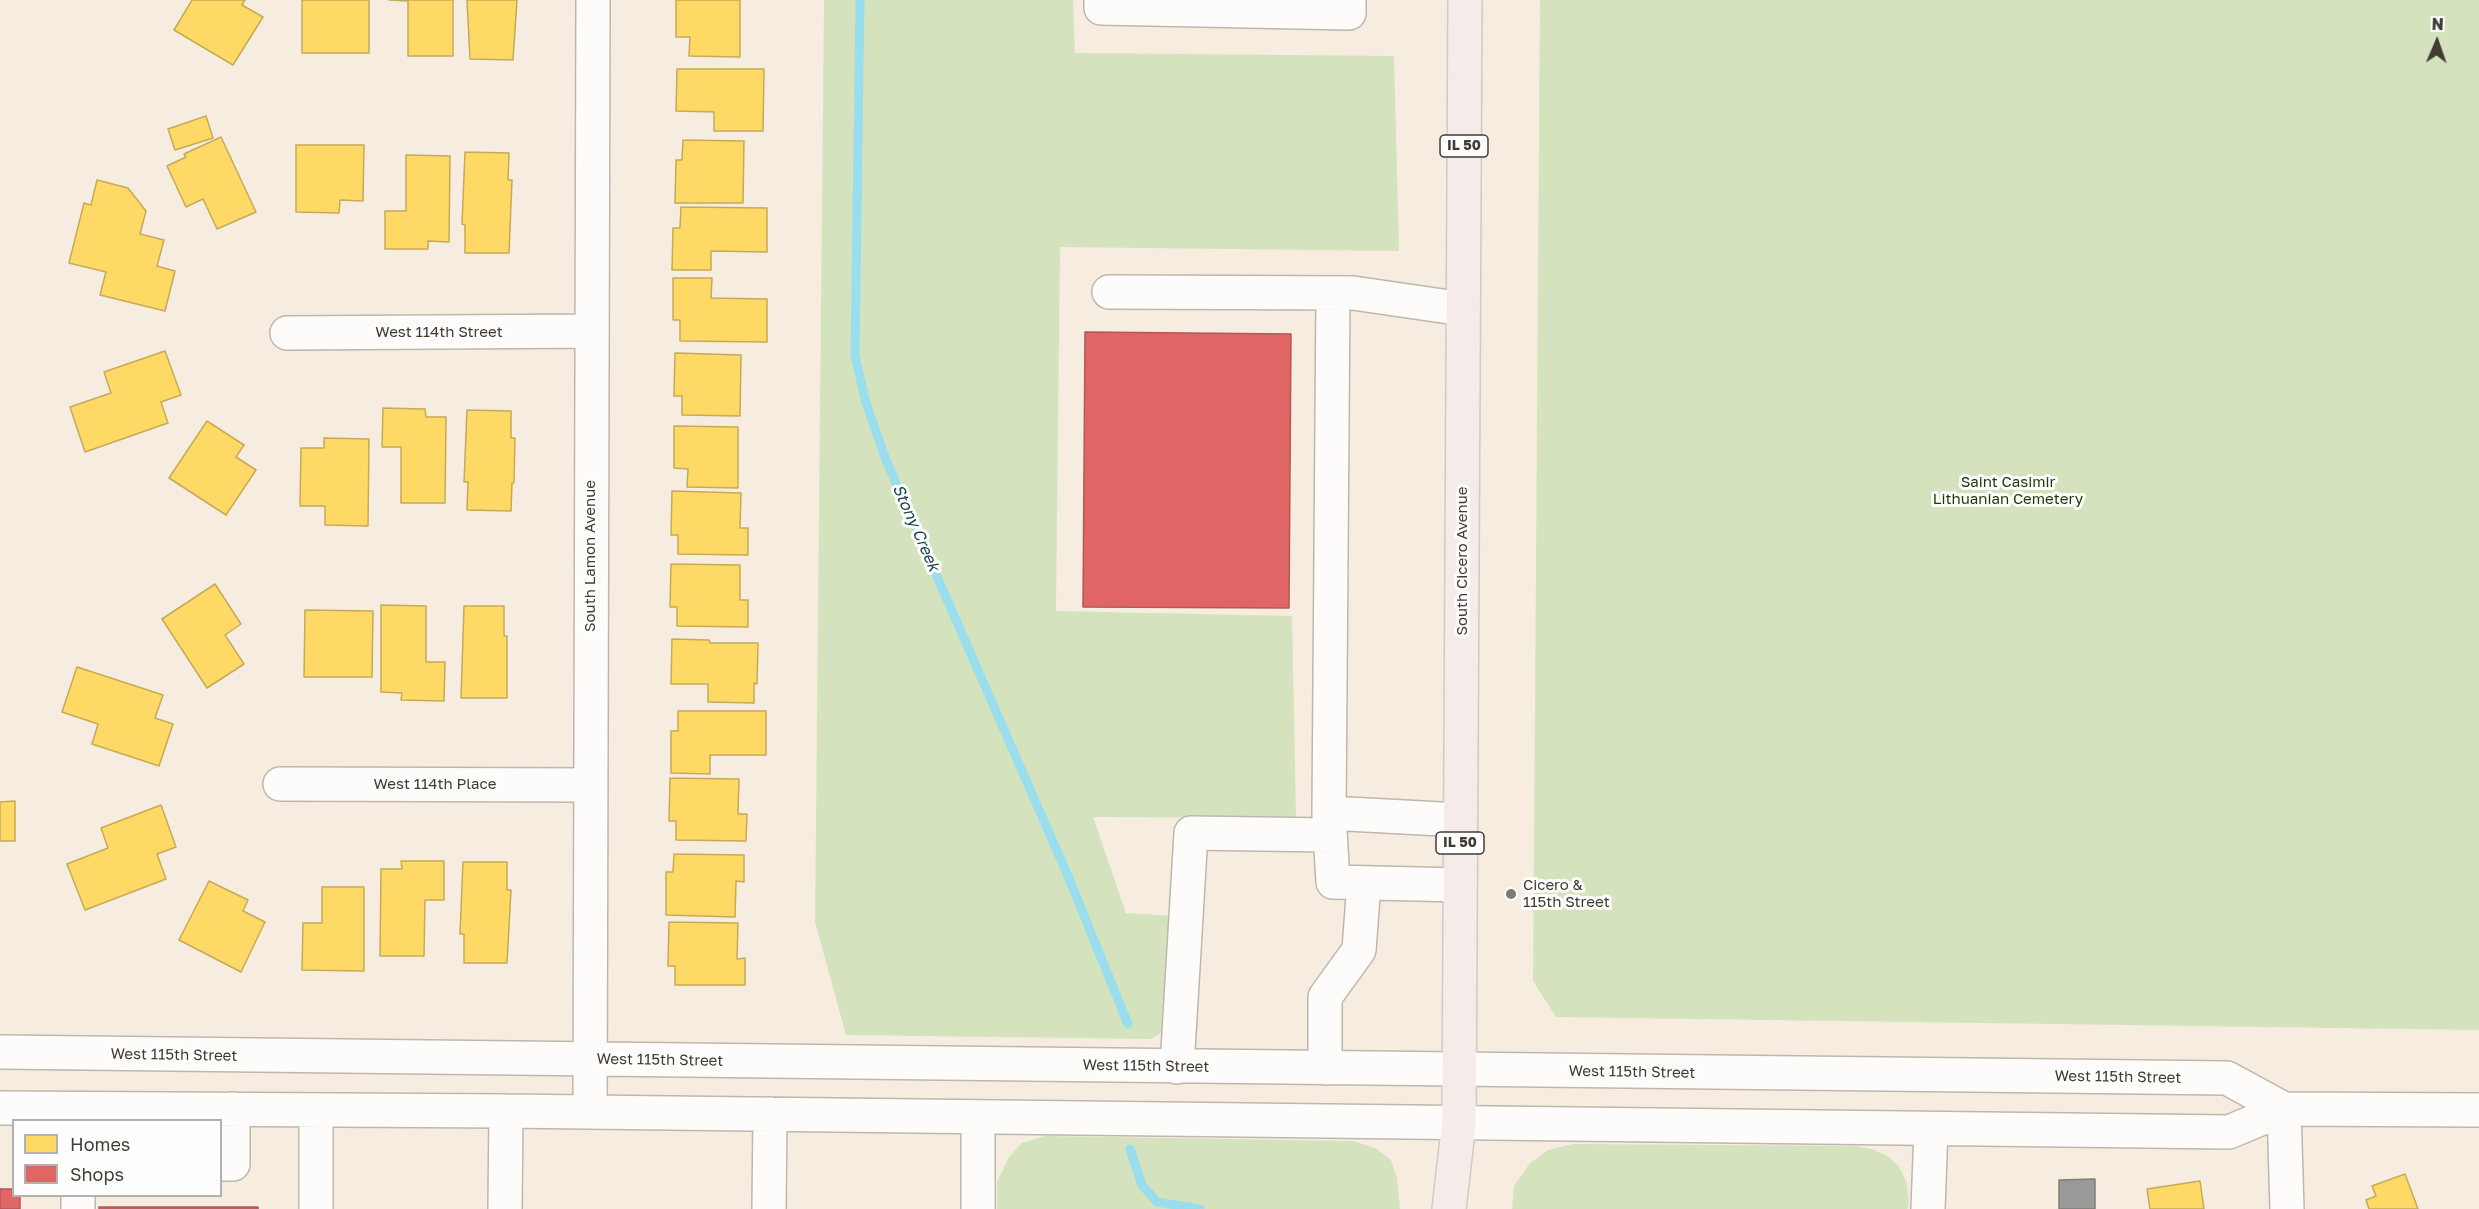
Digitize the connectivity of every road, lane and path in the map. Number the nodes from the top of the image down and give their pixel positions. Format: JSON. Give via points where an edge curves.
{"nodes":[{"id":1,"x":594,"y":0,"type":"edge"},
{"id":2,"x":1101,"y":0,"type":"edge"},
{"id":3,"x":1349,"y":0,"type":"edge"},
{"id":4,"x":1465,"y":0,"type":"edge"},
{"id":5,"x":1109,"y":292,"type":"dead end"},
{"id":6,"x":1333,"y":293,"type":"junction"},
{"id":7,"x":1463,"y":309,"type":"junction"},
{"id":8,"x":591,"y":331,"type":"junction"},
{"id":9,"x":287,"y":333,"type":"dead end"},
{"id":10,"x":280,"y":784,"type":"dead end"},
{"id":11,"x":590,"y":784,"type":"junction"},
{"id":12,"x":1460,"y":820,"type":"junction"},
{"id":13,"x":1329,"y":824,"type":"junction"},
{"id":14,"x":1364,"y":882,"type":"junction"},
{"id":15,"x":1460,"y":885,"type":"junction"},
{"id":16,"x":0,"y":1052,"type":"edge"},
{"id":17,"x":590,"y":1059,"type":"junction"},
{"id":18,"x":1177,"y":1067,"type":"junction"},
{"id":19,"x":1325,"y":1068,"type":"junction"},
{"id":20,"x":1459,"y":1070,"type":"junction"},
{"id":21,"x":0,"y":1107,"type":"edge"},
{"id":22,"x":2284,"y":1108,"type":"junction"},
{"id":23,"x":233,"y":1109,"type":"junction"},
{"id":24,"x":316,"y":1110,"type":"junction"},
{"id":25,"x":2479,"y":1110,"type":"edge"},
{"id":26,"x":506,"y":1111,"type":"junction"},
{"id":27,"x":590,"y":1112,"type":"junction"},
{"id":28,"x":770,"y":1114,"type":"junction"},
{"id":29,"x":78,"y":1115,"type":"edge"},
{"id":30,"x":978,"y":1117,"type":"junction"},
{"id":31,"x":1459,"y":1122,"type":"junction"},
{"id":32,"x":1931,"y":1129,"type":"junction"},
{"id":33,"x":222,"y":1164,"type":"edge"},
{"id":34,"x":316,"y":1209,"type":"edge"},
{"id":35,"x":505,"y":1209,"type":"edge"},
{"id":36,"x":769,"y":1209,"type":"edge"},
{"id":37,"x":978,"y":1209,"type":"edge"},
{"id":38,"x":1449,"y":1209,"type":"edge"},
{"id":39,"x":1470,"y":1209,"type":"edge"},
{"id":40,"x":1928,"y":1209,"type":"edge"},
{"id":41,"x":2287,"y":1209,"type":"edge"}],
"edges":[{"from":1,"to":8,"type":"street","name":"South Lamon Avenue"},
{"from":2,"to":3,"type":"street","via":[[1101,9],[1349,14]]},
{"from":4,"to":7,"type":"main road","name":"South Cicero Avenue","number":"IL 50"},
{"from":5,"to":6,"type":"street"},
{"from":6,"to":7,"type":"street"},
{"from":6,"to":13,"type":"street"},
{"from":7,"to":12,"type":"main road","name":"South Cicero Avenue","number":"IL 50"},
{"from":8,"to":9,"type":"street","name":"West 114th Street"},
{"from":8,"to":11,"type":"street","name":"South Lamon Avenue"},
{"from":10,"to":11,"type":"street","name":"West 114th Place"},
{"from":11,"to":17,"type":"street","name":"South Lamon Avenue"},
{"from":12,"to":13,"type":"street"},
{"from":12,"to":15,"type":"main road","name":"South Cicero Avenue","number":"IL 50"},
{"from":13,"to":14,"type":"street","via":[[1333,882]]},
{"from":13,"to":18,"type":"street","via":[[1191,833]]},
{"from":14,"to":15,"type":"street"},
{"from":14,"to":19,"type":"street","via":[[1359,950],[1325,997]]},
{"from":15,"to":20,"type":"main road","name":"South Cicero Avenue","number":"IL 50"},
{"from":16,"to":17,"type":"street","name":"West 115th Street"},
{"from":17,"to":18,"type":"street","name":"West 115th Street"},
{"from":17,"to":27,"type":"street","name":"South Lamon Avenue"},
{"from":18,"to":19,"type":"street","name":"West 115th Street"},
{"from":19,"to":20,"type":"street","name":"West 115th Street"},
{"from":20,"to":22,"type":"street","name":"West 115th Street","via":[[2228,1078]]},
{"from":20,"to":31,"type":"main road","name":"South Cicero Avenue","number":"IL 50"},
{"from":21,"to":29,"type":"street","name":"West 115th Street"},
{"from":22,"to":25,"type":"street","name":"West 115th Street"},
{"from":22,"to":32,"type":"street","name":"West 115th Street","via":[[2229,1132]]},
{"from":22,"to":41,"type":"street"},
{"from":23,"to":24,"type":"street","name":"West 115th Street"},
{"from":23,"to":29,"type":"street","name":"West 115th Street"},
{"from":23,"to":33,"type":"street","via":[[233,1164]]},
{"from":24,"to":26,"type":"street","name":"West 115th Street"},
{"from":24,"to":34,"type":"street"},
{"from":26,"to":27,"type":"street","name":"West 115th Street"},
{"from":26,"to":35,"type":"street"},
{"from":27,"to":28,"type":"street","name":"West 115th Street"},
{"from":28,"to":30,"type":"street","name":"West 115th Street"},
{"from":28,"to":36,"type":"street"},
{"from":30,"to":31,"type":"street","name":"West 115th Street"},
{"from":30,"to":37,"type":"street"},
{"from":31,"to":32,"type":"street","name":"West 115th Street"},
{"from":31,"to":38,"type":"main road","number":"IL 50"},
{"from":31,"to":39,"type":"main road","number":"IL 50"},
{"from":32,"to":40,"type":"street"}]}
